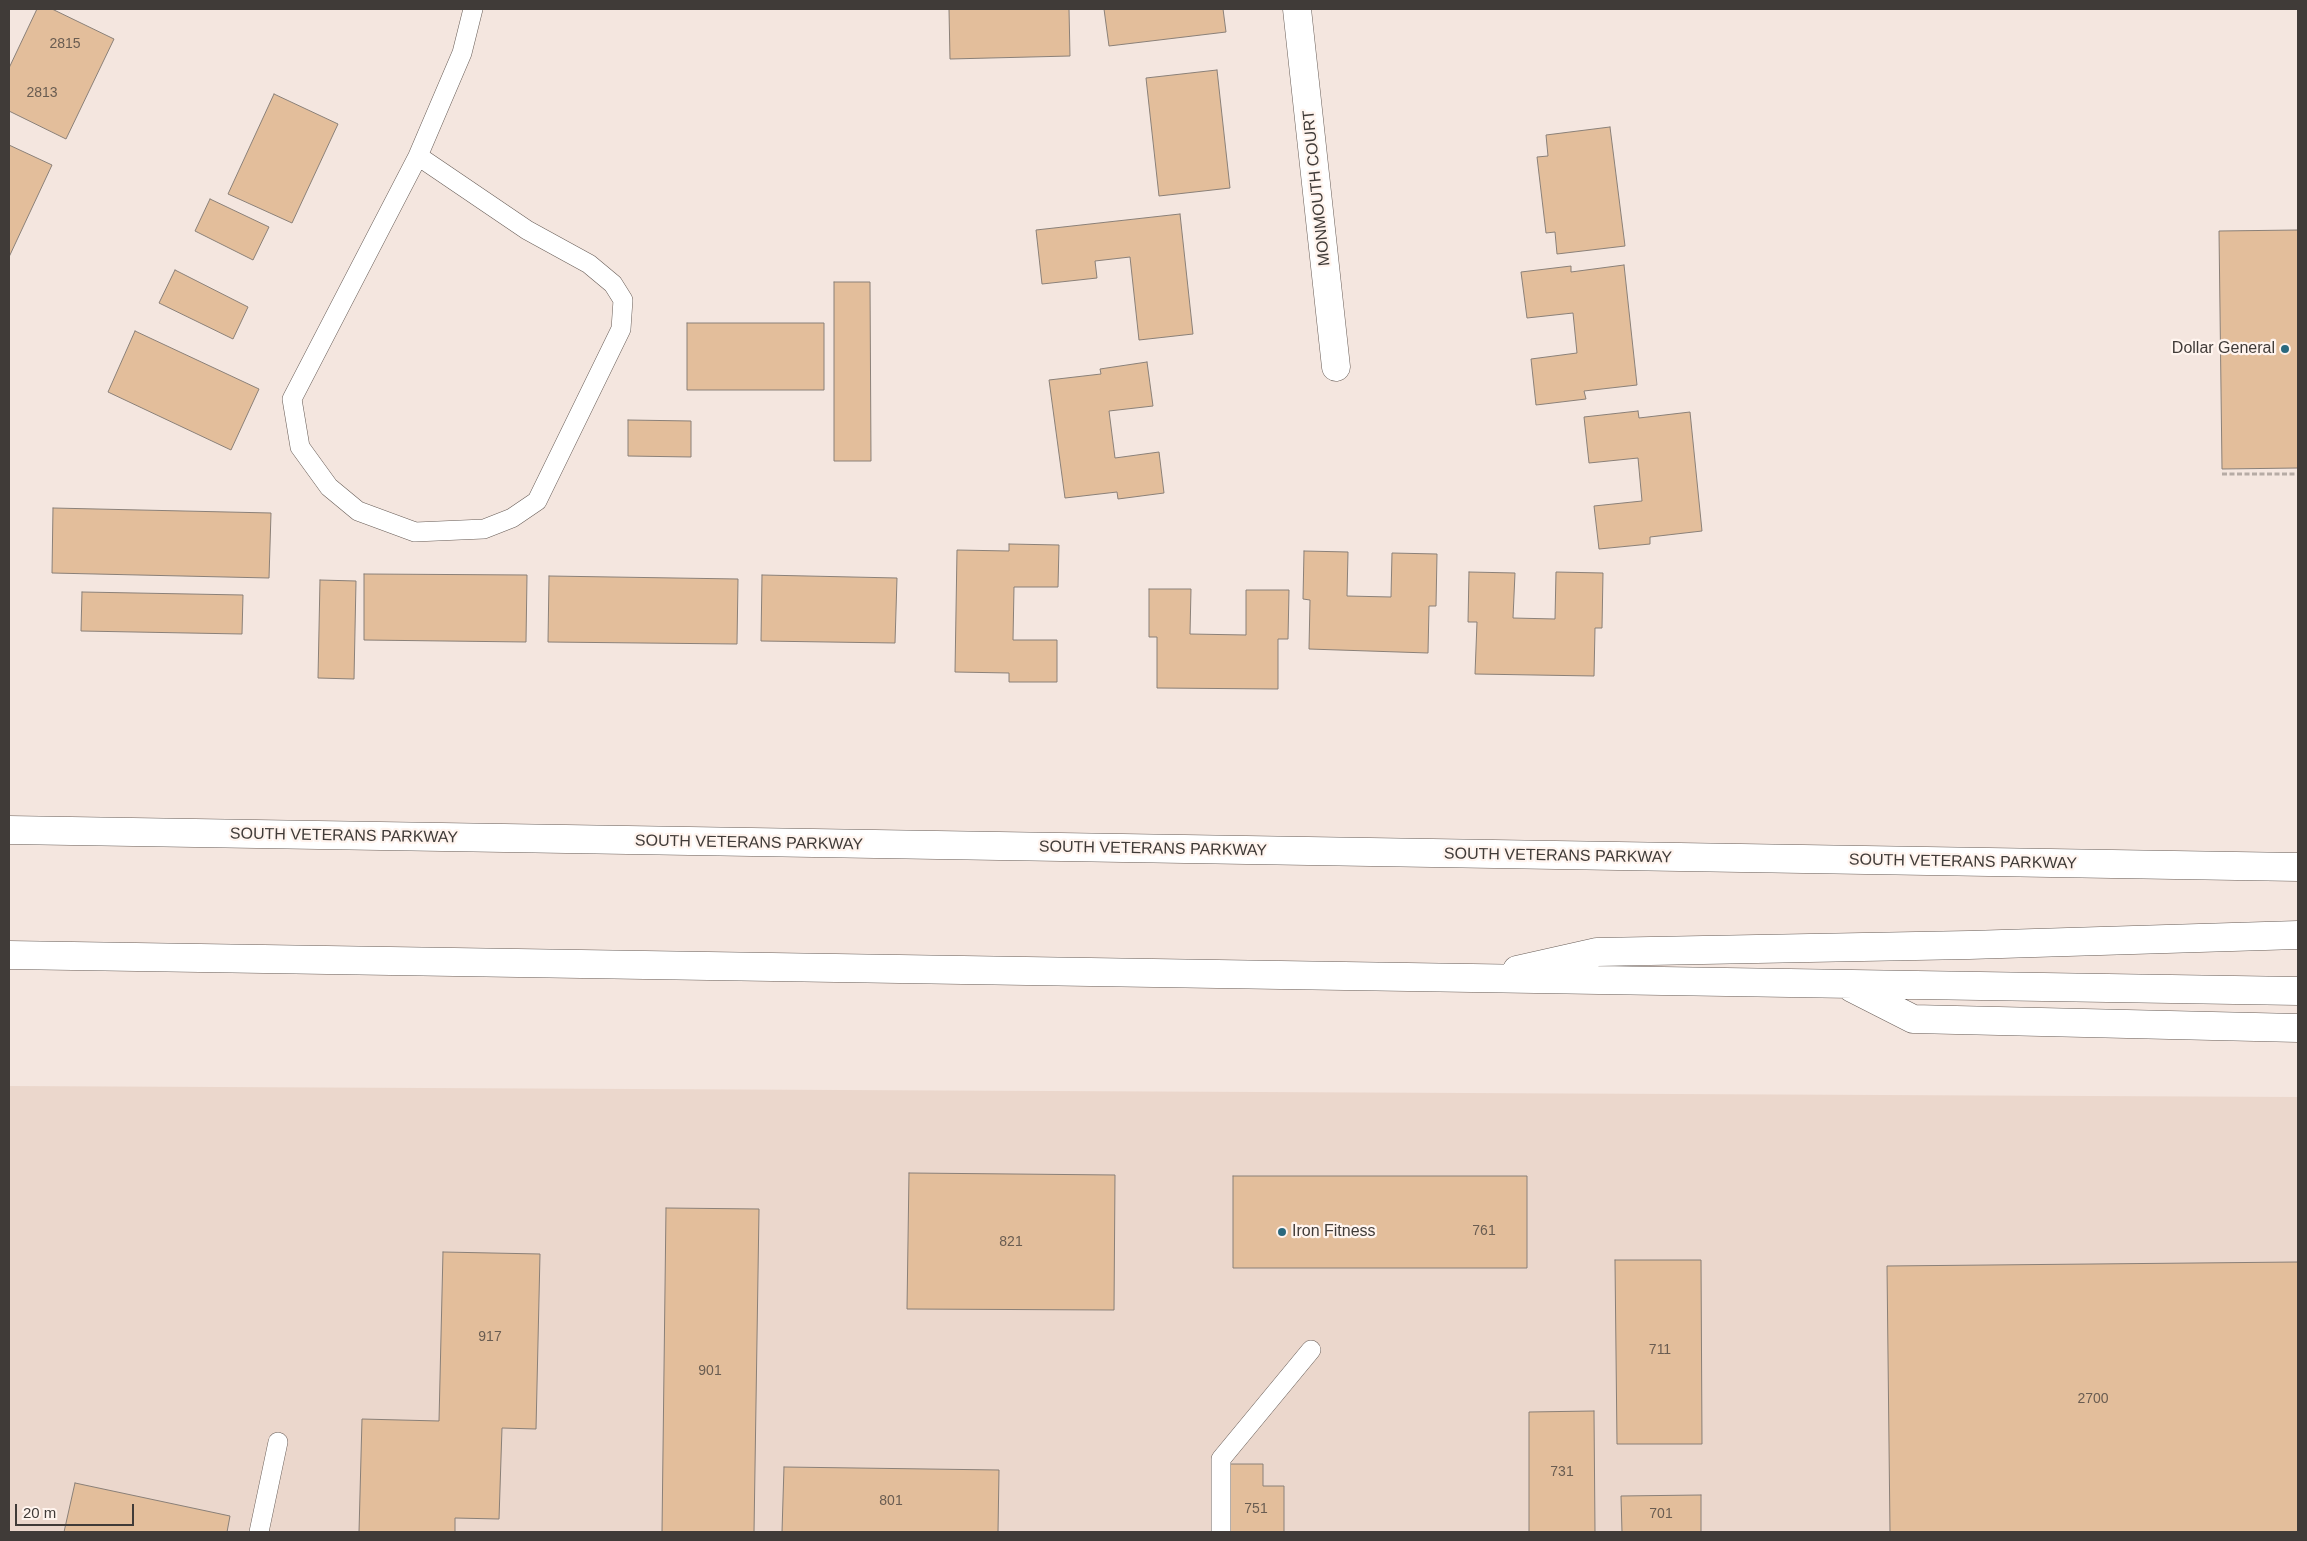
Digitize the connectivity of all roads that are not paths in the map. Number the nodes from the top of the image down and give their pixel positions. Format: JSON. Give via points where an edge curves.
{"nodes":[{"id":1,"x":473,"y":9,"type":"edge"},
{"id":2,"x":1297,"y":9,"type":"edge"},
{"id":3,"x":418,"y":156,"type":"junction"},
{"id":4,"x":1336,"y":367,"type":"dead end"},
{"id":5,"x":9,"y":830,"type":"edge"},
{"id":6,"x":2298,"y":867,"type":"edge"},
{"id":7,"x":2298,"y":935,"type":"edge"},
{"id":8,"x":9,"y":955,"type":"edge"},
{"id":9,"x":1471,"y":980,"type":"junction"},
{"id":10,"x":1846,"y":985,"type":"junction"},
{"id":11,"x":2298,"y":991,"type":"edge"},
{"id":12,"x":2298,"y":1028,"type":"edge"},
{"id":13,"x":1311,"y":1350,"type":"dead end"},
{"id":14,"x":278,"y":1442,"type":"dead end"},
{"id":15,"x":259,"y":1532,"type":"edge"},
{"id":16,"x":1221,"y":1532,"type":"edge"}],
"edges":[{"from":1,"to":3,"type":"lane","via":[[462,53]]},
{"from":2,"to":4,"type":"main road","name":"MONMOUTH COURT"},
{"from":3,"to":3,"type":"lane","via":[[292,400],[300,447],[329,487],[358,511],[415,532],[484,529],[512,518],[537,500],[621,329],[623,300],[613,284],[589,264],[527,230]]},
{"from":5,"to":6,"type":"main road","name":"SOUTH VETERANS PARKWAY"},
{"from":7,"to":9,"type":"main road","via":[[1597,952]]},
{"from":8,"to":9,"type":"main road"},
{"from":9,"to":10,"type":"main road"},
{"from":10,"to":11,"type":"main road"},
{"from":10,"to":12,"type":"main road","via":[[1913,1019]]},
{"from":13,"to":16,"type":"lane","via":[[1221,1459]]},
{"from":14,"to":15,"type":"lane"}]}
